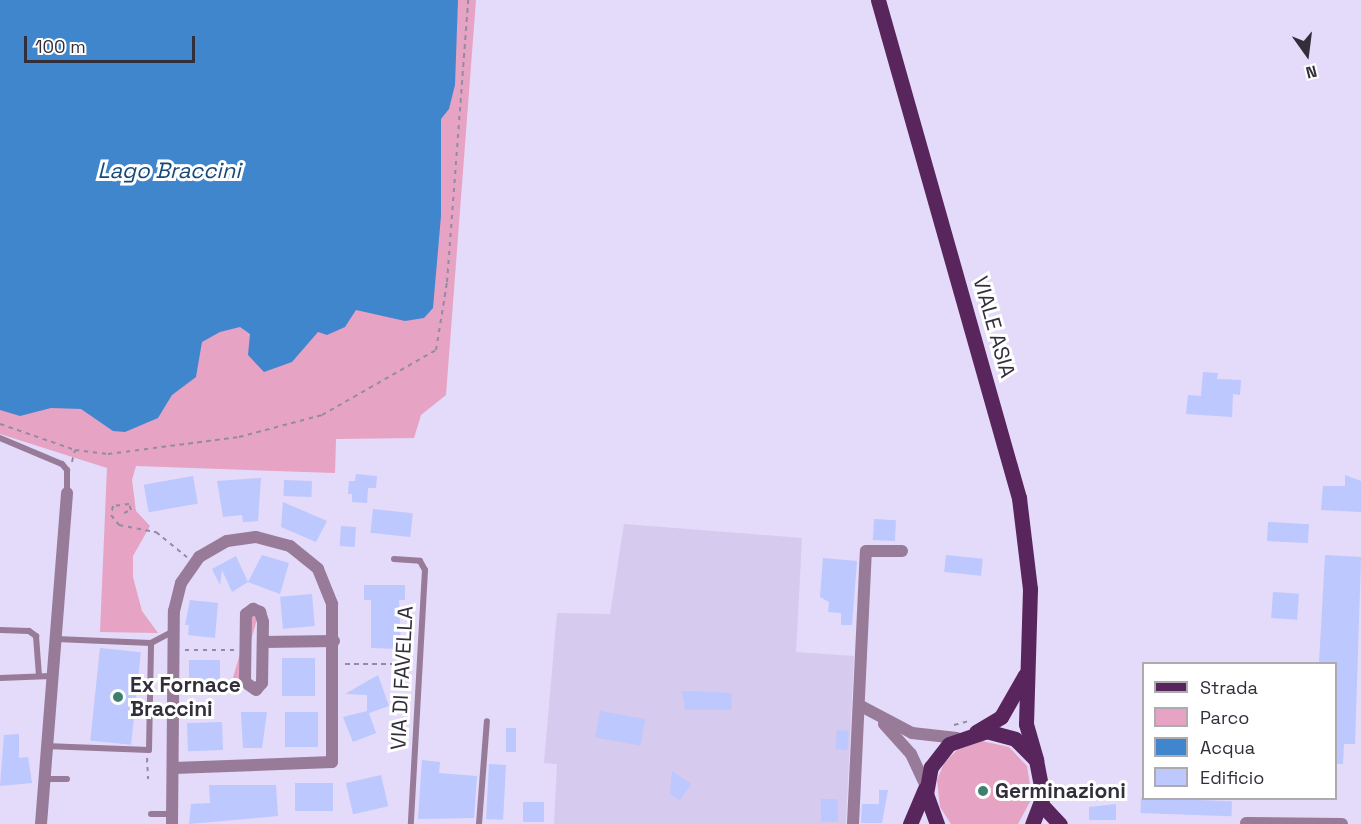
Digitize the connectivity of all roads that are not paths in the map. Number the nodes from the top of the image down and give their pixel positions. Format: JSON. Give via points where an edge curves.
{"nodes":[{"id":1,"x":878,"y":0,"type":"edge"},
{"id":2,"x":0,"y":438,"type":"edge"},
{"id":3,"x":67,"y":493,"type":"joint"},
{"id":4,"x":902,"y":551,"type":"dead end"},
{"id":5,"x":394,"y":559,"type":"dead end"},
{"id":6,"x":0,"y":630,"type":"edge"},
{"id":7,"x":174,"y":630,"type":"junction"},
{"id":8,"x":56,"y":639,"type":"junction"},
{"id":9,"x":334,"y":641,"type":"junction"},
{"id":10,"x":263,"y":642,"type":"junction"},
{"id":11,"x":151,"y":643,"type":"junction"},
{"id":12,"x":1026,"y":672,"type":"junction"},
{"id":13,"x":45,"y":676,"type":"junction"},
{"id":14,"x":0,"y":678,"type":"edge"},
{"id":15,"x":858,"y":705,"type":"junction"},
{"id":16,"x":879,"y":719,"type":"junction"},
{"id":17,"x":487,"y":721,"type":"dead end"},
{"id":18,"x":976,"y":732,"type":"junction"},
{"id":19,"x":957,"y":738,"type":"junction"},
{"id":20,"x":44,"y":746,"type":"junction"},
{"id":21,"x":1036,"y":760,"type":"junction"},
{"id":22,"x":174,"y":768,"type":"junction"},
{"id":23,"x":43,"y":779,"type":"junction"},
{"id":24,"x":67,"y":779,"type":"dead end"},
{"id":25,"x":926,"y":786,"type":"junction"},
{"id":26,"x":1042,"y":805,"type":"junction"},
{"id":27,"x":151,"y":814,"type":"dead end"},
{"id":28,"x":173,"y":819,"type":"edge"},
{"id":29,"x":1246,"y":823,"type":"edge"},
{"id":30,"x":40,"y":824,"type":"edge"},
{"id":31,"x":411,"y":824,"type":"edge"},
{"id":32,"x":479,"y":824,"type":"edge"},
{"id":33,"x":853,"y":824,"type":"edge"},
{"id":34,"x":910,"y":824,"type":"edge"},
{"id":35,"x":937,"y":824,"type":"edge"},
{"id":36,"x":1032,"y":824,"type":"edge"},
{"id":37,"x":1060,"y":824,"type":"edge"},
{"id":38,"x":1342,"y":824,"type":"edge"}],
"edges":[{"from":1,"to":12,"type":"main road","name":"VIALE ASIA","via":[[1012,464],[1029,575]]},
{"from":2,"to":3,"type":"lane","via":[[57,460],[67,470]]},
{"from":3,"to":8,"type":"street"},
{"from":4,"to":15,"type":"street","via":[[866,551]]},
{"from":5,"to":31,"type":"lane","name":"VIA DI FAVELLA","via":[[424,564]]},
{"from":6,"to":13,"type":"lane","via":[[29,631],[36,636]]},
{"from":7,"to":9,"type":"street","via":[[177,596],[194,563],[233,539],[263,537],[290,546],[312,562],[325,581]]},
{"from":7,"to":11,"type":"lane"},
{"from":7,"to":22,"type":"street"},
{"from":8,"to":11,"type":"lane"},
{"from":8,"to":13,"type":"street"},
{"from":9,"to":10,"type":"street"},
{"from":9,"to":22,"type":"street","via":[[331,764]]},
{"from":10,"to":10,"type":"street","via":[[262,683],[256,690],[246,684],[246,615],[250,609],[262,615]]},
{"from":11,"to":20,"type":"lane","via":[[146,750]]},
{"from":12,"to":18,"type":"main road","via":[[1001,717]]},
{"from":12,"to":21,"type":"main road","name":"VIALE ASIA","via":[[1026,724]]},
{"from":13,"to":14,"type":"lane"},
{"from":13,"to":20,"type":"street"},
{"from":15,"to":16,"type":"street"},
{"from":15,"to":33,"type":"street"},
{"from":16,"to":19,"type":"street","via":[[926,737]]},
{"from":16,"to":25,"type":"street","via":[[911,754]]},
{"from":17,"to":32,"type":"lane"},
{"from":18,"to":19,"type":"main road"},
{"from":18,"to":21,"type":"main road","via":[[1005,735]]},
{"from":19,"to":25,"type":"main road","via":[[935,758]]},
{"from":20,"to":23,"type":"street"},
{"from":21,"to":26,"type":"main road","name":"VIALE ASIA","via":[[1044,786]]},
{"from":22,"to":28,"type":"street"},
{"from":23,"to":24,"type":"lane"},
{"from":23,"to":30,"type":"street"},
{"from":25,"to":34,"type":"main road"},
{"from":25,"to":35,"type":"main road"},
{"from":26,"to":36,"type":"main road"},
{"from":26,"to":37,"type":"main road"},
{"from":27,"to":28,"type":"lane"},
{"from":29,"to":38,"type":"street"}]}
